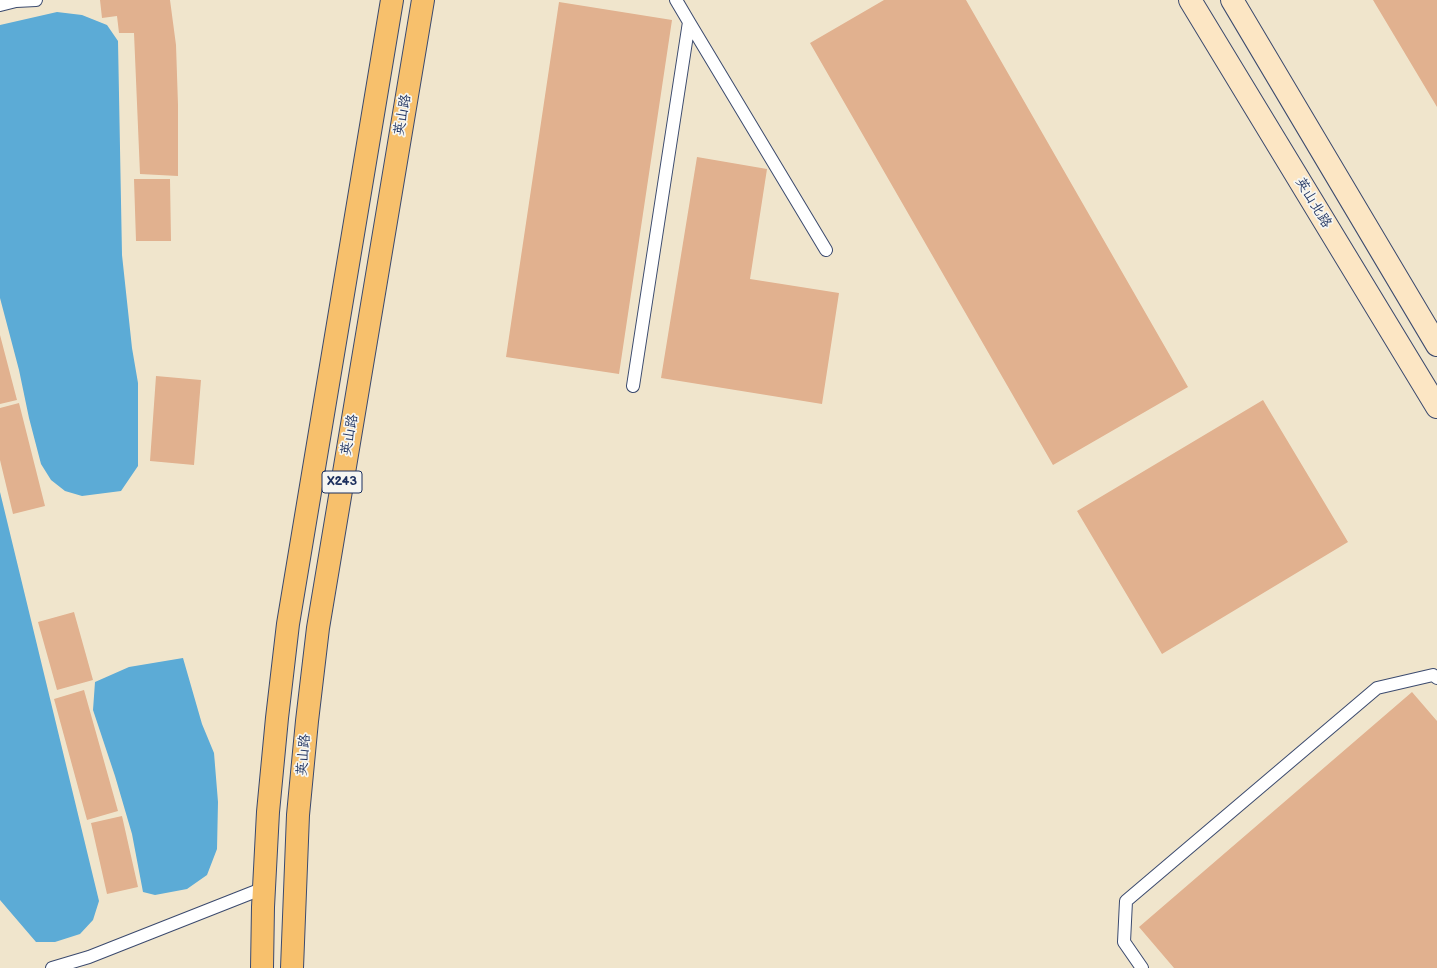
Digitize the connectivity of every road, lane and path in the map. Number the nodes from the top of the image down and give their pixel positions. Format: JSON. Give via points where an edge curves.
{"nodes":[{"id":1,"x":36,"y":0,"type":"edge"},
{"id":2,"x":392,"y":0,"type":"edge"},
{"id":3,"x":423,"y":0,"type":"edge"},
{"id":4,"x":676,"y":0,"type":"edge"},
{"id":5,"x":1190,"y":0,"type":"edge"},
{"id":6,"x":1232,"y":0,"type":"edge"},
{"id":7,"x":0,"y":5,"type":"edge"},
{"id":8,"x":689,"y":22,"type":"junction"},
{"id":9,"x":826,"y":250,"type":"dead end"},
{"id":10,"x":1437,"y":345,"type":"edge"},
{"id":11,"x":633,"y":386,"type":"dead end"},
{"id":12,"x":1437,"y":407,"type":"edge"},
{"id":13,"x":1437,"y":678,"type":"edge"},
{"id":14,"x":264,"y":888,"type":"junction"},
{"id":15,"x":52,"y":968,"type":"edge"},
{"id":16,"x":262,"y":968,"type":"edge"},
{"id":17,"x":292,"y":968,"type":"edge"},
{"id":18,"x":1142,"y":968,"type":"edge"}],
"edges":[{"from":1,"to":7,"type":"lane"},
{"from":2,"to":14,"type":"main road","number":"X243","via":[[288,624],[276,718]]},
{"from":3,"to":17,"type":"main road","name":"英山路","number":"X243","via":[[318,628],[298,815]]},
{"from":4,"to":8,"type":"lane"},
{"from":5,"to":12,"type":"main road","name":"英山北路"},
{"from":6,"to":10,"type":"main road"},
{"from":8,"to":9,"type":"lane"},
{"from":8,"to":11,"type":"lane"},
{"from":13,"to":18,"type":"lane","via":[[1433,675],[1377,688],[1126,901],[1124,942]]},
{"from":14,"to":15,"type":"lane","via":[[89,957]]},
{"from":14,"to":16,"type":"main road","number":"X243"}]}
